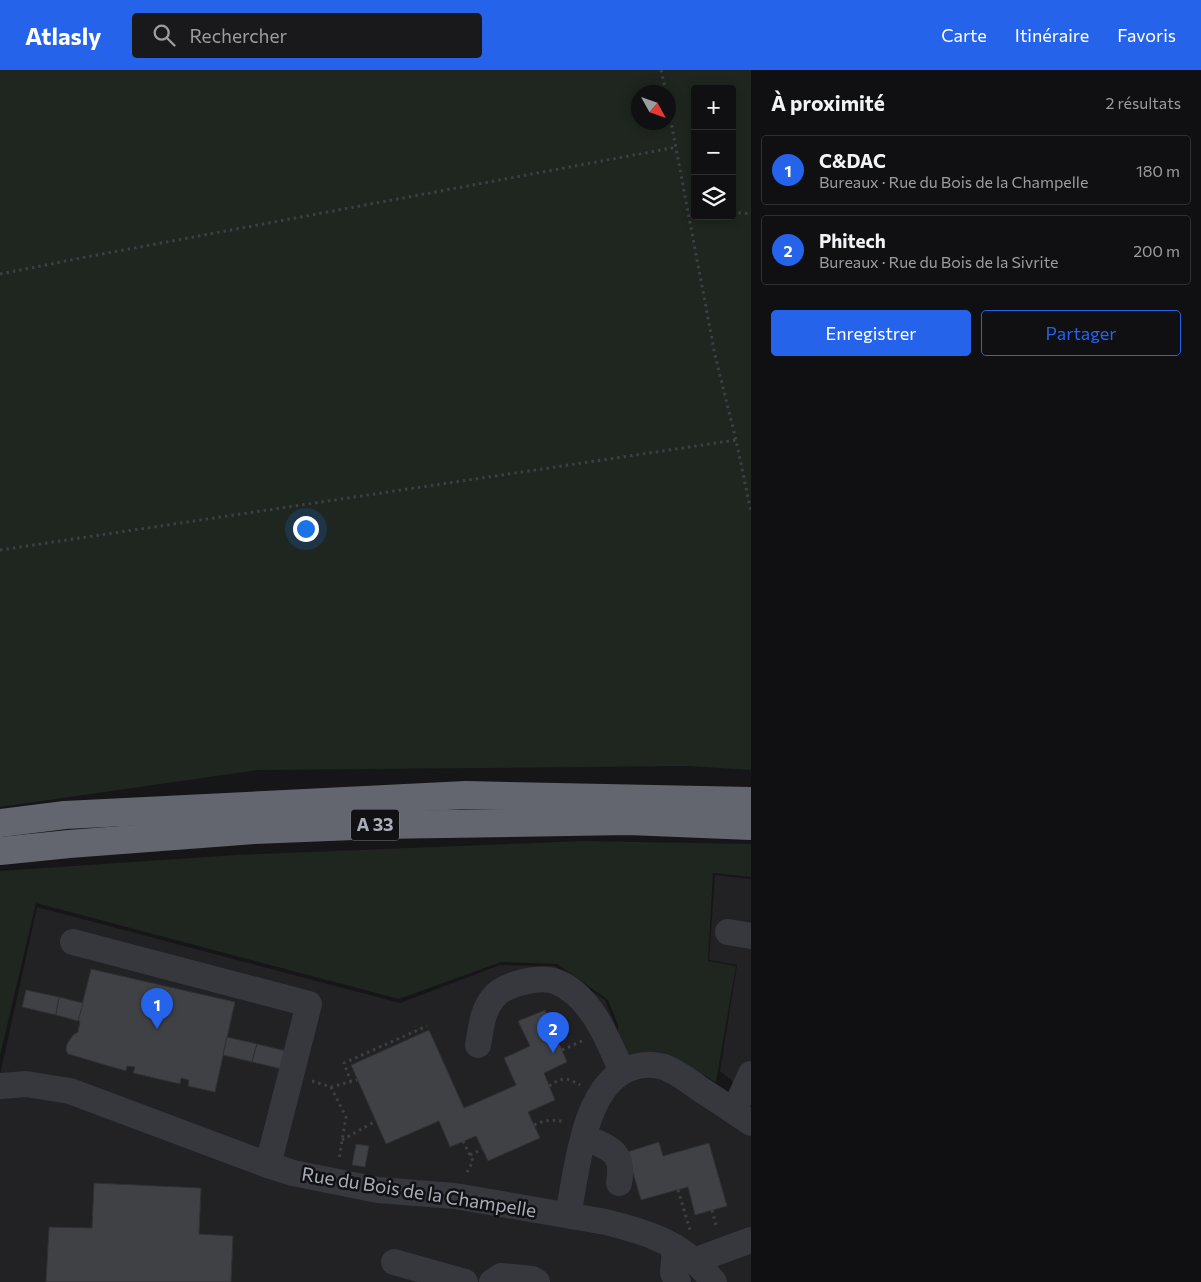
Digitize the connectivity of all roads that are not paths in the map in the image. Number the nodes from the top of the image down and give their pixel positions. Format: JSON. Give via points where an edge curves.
{"nodes":[{"id":1,"x":751,"y":801,"type":"edge"},
{"id":2,"x":0,"y":823,"type":"edge"},
{"id":3,"x":751,"y":826,"type":"edge"},
{"id":4,"x":0,"y":851,"type":"edge"},
{"id":5,"x":73,"y":942,"type":"dead end"},
{"id":6,"x":478,"y":1046,"type":"dead end"},
{"id":7,"x":622,"y":1071,"type":"junction"},
{"id":8,"x":751,"y":1074,"type":"edge"},
{"id":9,"x":0,"y":1086,"type":"edge"},
{"id":10,"x":743,"y":1117,"type":"edge"},
{"id":11,"x":585,"y":1132,"type":"junction"},
{"id":12,"x":268,"y":1166,"type":"junction"},
{"id":13,"x":619,"y":1183,"type":"dead end"},
{"id":14,"x":568,"y":1216,"type":"junction"},
{"id":15,"x":751,"y":1240,"type":"edge"},
{"id":16,"x":689,"y":1256,"type":"junction"},
{"id":17,"x":394,"y":1262,"type":"dead end"},
{"id":18,"x":465,"y":1282,"type":"edge"},
{"id":19,"x":492,"y":1282,"type":"edge"},
{"id":20,"x":537,"y":1282,"type":"edge"},
{"id":21,"x":678,"y":1282,"type":"edge"},
{"id":22,"x":714,"y":1282,"type":"edge"}],
"edges":[{"from":1,"to":2,"type":"highway","number":"A 33","via":[[466,794],[65,815]]},
{"from":3,"to":4,"type":"highway","number":"A 33","via":[[629,821],[379,825],[244,831]]},
{"from":5,"to":12,"type":"street","via":[[309,1004]]},
{"from":6,"to":7,"type":"street","via":[[484,1013],[505,987],[528,981],[557,982],[580,998],[595,1015]]},
{"from":7,"to":10,"type":"street","via":[[636,1066],[664,1067]]},
{"from":7,"to":11,"type":"street","via":[[599,1094]]},
{"from":8,"to":10,"type":"street"},
{"from":9,"to":12,"type":"street","name":"Rue du Bois de la Champelle","via":[[26,1084],[70,1092]]},
{"from":11,"to":13,"type":"street","via":[[617,1156],[622,1168]]},
{"from":11,"to":14,"type":"street"},
{"from":12,"to":14,"type":"street","name":"Rue du Bois de la Champelle","via":[[378,1190],[455,1196]]},
{"from":14,"to":16,"type":"street","name":"Rue du Bois de la Champelle","via":[[649,1234]]},
{"from":15,"to":16,"type":"street"},
{"from":16,"to":21,"type":"street","via":[[673,1273]]},
{"from":16,"to":22,"type":"street","name":"Rue du Bois de la Champelle"},
{"from":17,"to":18,"type":"street"},
{"from":19,"to":20,"type":"street","via":[[501,1276]]}]}
